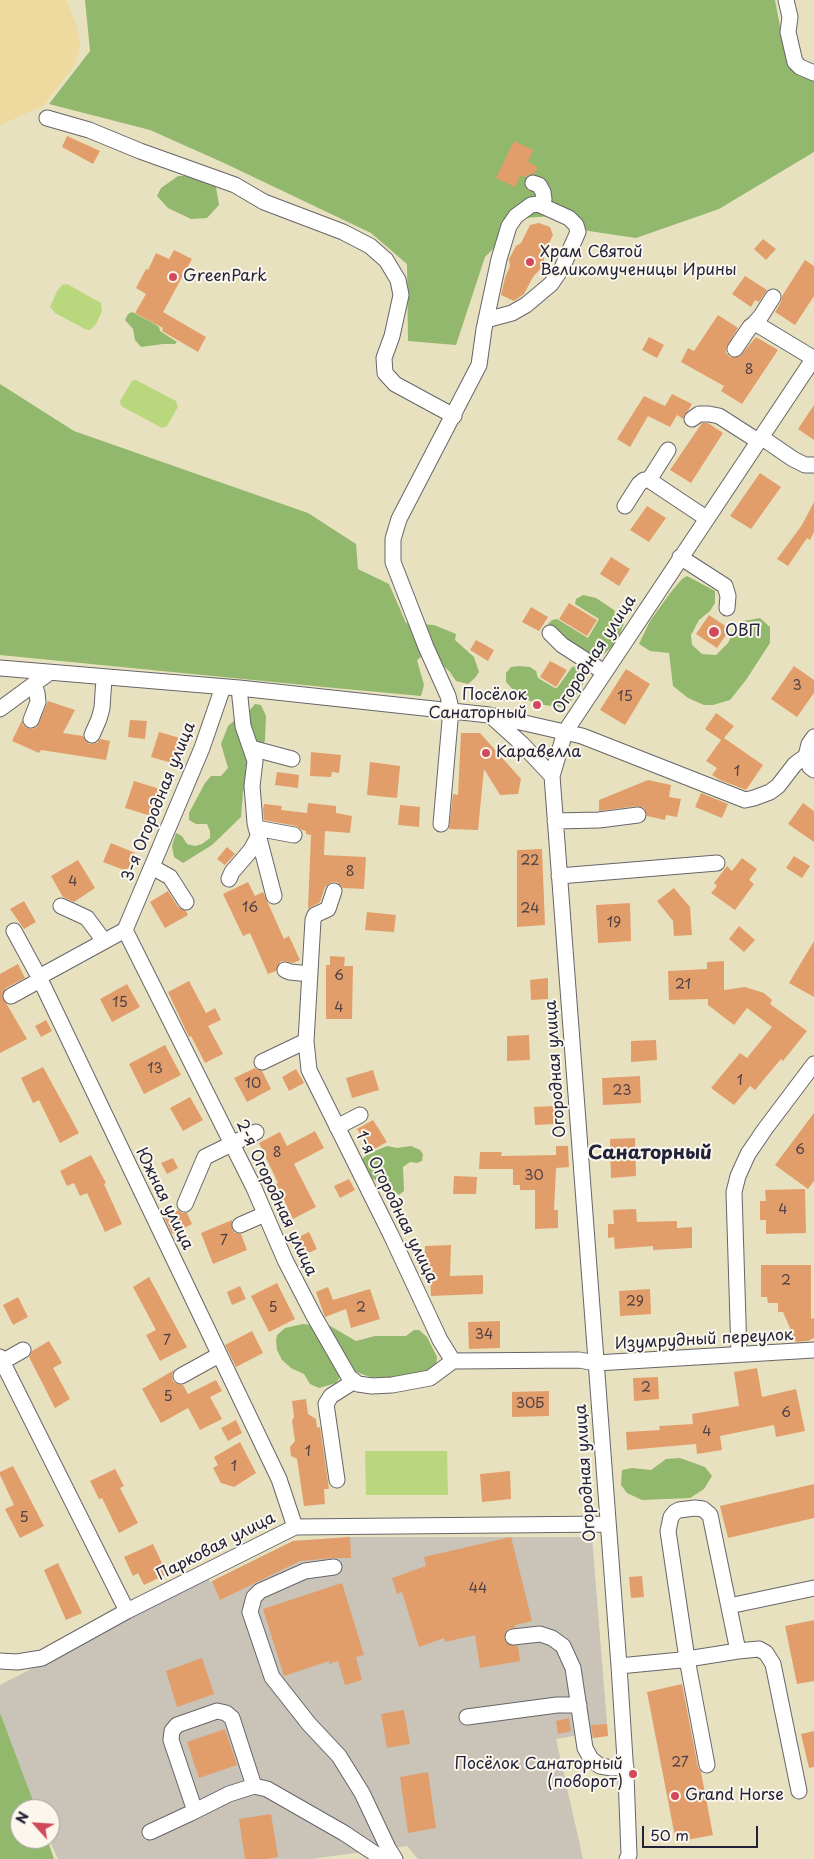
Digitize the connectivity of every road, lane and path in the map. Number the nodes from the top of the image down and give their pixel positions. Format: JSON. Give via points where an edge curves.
{"nodes":[{"id":1,"x":786,"y":0,"type":"edge"},
{"id":2,"x":814,"y":73,"type":"edge"},
{"id":3,"x":47,"y":118,"type":"dead end"},
{"id":4,"x":533,"y":183,"type":"dead end"},
{"id":5,"x":542,"y":205,"type":"junction"},
{"id":6,"x":773,"y":297,"type":"dead end"},
{"id":7,"x":486,"y":320,"type":"junction"},
{"id":8,"x":756,"y":323,"type":"junction"},
{"id":9,"x":735,"y":349,"type":"dead end"},
{"id":10,"x":814,"y":358,"type":"edge"},
{"id":11,"x":454,"y":416,"type":"junction"},
{"id":12,"x":692,"y":419,"type":"dead end"},
{"id":13,"x":759,"y":439,"type":"junction"},
{"id":14,"x":668,"y":450,"type":"dead end"},
{"id":15,"x":814,"y":465,"type":"edge"},
{"id":16,"x":649,"y":480,"type":"junction"},
{"id":17,"x":625,"y":506,"type":"dead end"},
{"id":18,"x":706,"y":518,"type":"junction"},
{"id":19,"x":680,"y":556,"type":"junction"},
{"id":20,"x":727,"y":608,"type":"dead end"},
{"id":21,"x":550,"y":633,"type":"dead end"},
{"id":22,"x":0,"y":668,"type":"edge"},
{"id":23,"x":604,"y":672,"type":"junction"},
{"id":24,"x":49,"y":673,"type":"junction"},
{"id":25,"x":104,"y":678,"type":"junction"},
{"id":26,"x":34,"y":684,"type":"junction"},
{"id":27,"x":223,"y":687,"type":"junction"},
{"id":28,"x":238,"y":688,"type":"junction"},
{"id":29,"x":0,"y":709,"type":"edge"},
{"id":30,"x":451,"y":709,"type":"junction"},
{"id":31,"x":489,"y":714,"type":"junction"},
{"id":32,"x":31,"y":720,"type":"dead end"},
{"id":33,"x":565,"y":732,"type":"junction"},
{"id":34,"x":92,"y":735,"type":"dead end"},
{"id":35,"x":810,"y":746,"type":"edge"},
{"id":36,"x":252,"y":748,"type":"junction"},
{"id":37,"x":292,"y":759,"type":"dead end"},
{"id":38,"x":814,"y":770,"type":"edge"},
{"id":39,"x":552,"y":776,"type":"junction"},
{"id":40,"x":638,"y":815,"type":"dead end"},
{"id":41,"x":555,"y":821,"type":"junction"},
{"id":42,"x":442,"y":824,"type":"dead end"},
{"id":43,"x":258,"y":831,"type":"junction"},
{"id":44,"x":294,"y":835,"type":"dead end"},
{"id":45,"x":716,"y":862,"type":"dead end"},
{"id":46,"x":152,"y":867,"type":"junction"},
{"id":47,"x":559,"y":876,"type":"junction"},
{"id":48,"x":229,"y":879,"type":"dead end"},
{"id":49,"x":334,"y":891,"type":"dead end"},
{"id":50,"x":274,"y":896,"type":"dead end"},
{"id":51,"x":186,"y":902,"type":"dead end"},
{"id":52,"x":60,"y":906,"type":"dead end"},
{"id":53,"x":125,"y":930,"type":"junction"},
{"id":54,"x":14,"y":931,"type":"dead end"},
{"id":55,"x":104,"y":941,"type":"junction"},
{"id":56,"x":285,"y":970,"type":"dead end"},
{"id":57,"x":310,"y":974,"type":"junction"},
{"id":58,"x":40,"y":979,"type":"junction"},
{"id":59,"x":11,"y":996,"type":"dead end"},
{"id":60,"x":306,"y":1041,"type":"junction"},
{"id":61,"x":262,"y":1062,"type":"dead end"},
{"id":62,"x":814,"y":1064,"type":"edge"},
{"id":63,"x":360,"y":1115,"type":"dead end"},
{"id":64,"x":337,"y":1127,"type":"junction"},
{"id":65,"x":256,"y":1132,"type":"dead end"},
{"id":66,"x":232,"y":1144,"type":"junction"},
{"id":67,"x":185,"y":1204,"type":"dead end"},
{"id":68,"x":265,"y":1214,"type":"junction"},
{"id":69,"x":240,"y":1225,"type":"dead end"},
{"id":70,"x":23,"y":1350,"type":"dead end"},
{"id":71,"x":814,"y":1350,"type":"edge"},
{"id":72,"x":739,"y":1354,"type":"junction"},
{"id":73,"x":220,"y":1355,"type":"junction"},
{"id":74,"x":1,"y":1359,"type":"edge"},
{"id":75,"x":453,"y":1360,"type":"junction"},
{"id":76,"x":596,"y":1363,"type":"junction"},
{"id":77,"x":181,"y":1376,"type":"dead end"},
{"id":78,"x":353,"y":1382,"type":"junction"},
{"id":79,"x":336,"y":1480,"type":"dead end"},
{"id":80,"x":608,"y":1524,"type":"junction"},
{"id":81,"x":295,"y":1527,"type":"junction"},
{"id":82,"x":334,"y":1568,"type":"dead end"},
{"id":83,"x":814,"y":1588,"type":"edge"},
{"id":84,"x":729,"y":1606,"type":"junction"},
{"id":85,"x":127,"y":1610,"type":"junction"},
{"id":86,"x":513,"y":1637,"type":"dead end"},
{"id":87,"x":738,"y":1651,"type":"junction"},
{"id":88,"x":687,"y":1659,"type":"junction"},
{"id":89,"x":0,"y":1661,"type":"edge"},
{"id":90,"x":619,"y":1666,"type":"junction"},
{"id":91,"x":579,"y":1704,"type":"junction"},
{"id":92,"x":467,"y":1717,"type":"dead end"},
{"id":93,"x":707,"y":1765,"type":"dead end"},
{"id":94,"x":626,"y":1767,"type":"junction"},
{"id":95,"x":254,"y":1786,"type":"junction"},
{"id":96,"x":799,"y":1791,"type":"dead end"},
{"id":97,"x":195,"y":1811,"type":"junction"},
{"id":98,"x":150,"y":1832,"type":"dead end"},
{"id":99,"x":630,"y":1858,"type":"edge"},
{"id":100,"x":383,"y":1859,"type":"edge"},
{"id":101,"x":396,"y":1859,"type":"edge"}],
"edges":[{"from":1,"to":2,"type":"street","via":[[795,18],[788,32],[796,62]]},
{"from":3,"to":11,"type":"street","via":[[89,130],[235,185],[264,202],[343,232],[370,246],[386,260],[398,280],[401,295],[384,358],[385,372],[395,384]]},
{"from":4,"to":5,"type":"street","via":[[539,185],[543,192]]},
{"from":5,"to":7,"type":"street","via":[[531,205],[509,226]]},
{"from":5,"to":7,"type":"street","via":[[576,225],[578,232],[562,268],[551,284],[526,305]]},
{"from":6,"to":8,"type":"street"},
{"from":7,"to":11,"type":"street","via":[[479,365]]},
{"from":8,"to":9,"type":"street"},
{"from":8,"to":10,"type":"street"},
{"from":10,"to":13,"type":"street","name":"Огородная улица"},
{"from":11,"to":30,"type":"street","via":[[398,519],[393,539],[393,562]]},
{"from":12,"to":13,"type":"street","via":[[699,414],[718,416]]},
{"from":13,"to":15,"type":"street","via":[[805,465]]},
{"from":13,"to":18,"type":"street","name":"Огородная улица"},
{"from":14,"to":16,"type":"street"},
{"from":16,"to":17,"type":"street","via":[[639,484]]},
{"from":16,"to":18,"type":"street"},
{"from":18,"to":19,"type":"street","name":"Огородная улица"},
{"from":19,"to":20,"type":"street","via":[[725,586]]},
{"from":19,"to":23,"type":"street","name":"Огородная улица"},
{"from":21,"to":23,"type":"street","via":[[562,645]]},
{"from":22,"to":24,"type":"street"},
{"from":23,"to":33,"type":"street","name":"Огородная улица"},
{"from":24,"to":25,"type":"street"},
{"from":24,"to":26,"type":"street"},
{"from":25,"to":27,"type":"street"},
{"from":25,"to":34,"type":"street","via":[[102,708]]},
{"from":26,"to":29,"type":"street"},
{"from":26,"to":32,"type":"street","via":[[38,702]]},
{"from":27,"to":28,"type":"street"},
{"from":27,"to":46,"type":"street","name":"3-я Огородная улица","via":[[202,748],[179,787]]},
{"from":28,"to":30,"type":"street"},
{"from":28,"to":36,"type":"street","via":[[243,726]]},
{"from":30,"to":31,"type":"street"},
{"from":30,"to":42,"type":"street"},
{"from":31,"to":33,"type":"street"},
{"from":31,"to":39,"type":"street"},
{"from":33,"to":35,"type":"street","via":[[745,800],[778,786]]},
{"from":33,"to":39,"type":"street","name":"Огородная улица"},
{"from":35,"to":38,"type":"street","via":[[810,768]]},
{"from":36,"to":37,"type":"street"},
{"from":36,"to":43,"type":"street","via":[[255,761],[252,806]]},
{"from":39,"to":41,"type":"street","name":"Огородная улица"},
{"from":40,"to":41,"type":"street"},
{"from":41,"to":47,"type":"street","name":"Огородная улица"},
{"from":43,"to":44,"type":"street"},
{"from":43,"to":48,"type":"street","via":[[251,850]]},
{"from":43,"to":50,"type":"street"},
{"from":45,"to":47,"type":"street"},
{"from":46,"to":51,"type":"street","via":[[170,876]]},
{"from":46,"to":53,"type":"street","name":"3-я Огородная улица"},
{"from":47,"to":76,"type":"street","name":"Огородная улица"},
{"from":49,"to":57,"type":"street","name":"1-я Огородная улица","via":[[328,909],[315,915],[312,925]]},
{"from":52,"to":55,"type":"street","via":[[86,918]]},
{"from":53,"to":55,"type":"street"},
{"from":53,"to":66,"type":"street","name":"2-я Огородная улица","via":[[148,989]]},
{"from":54,"to":58,"type":"street","name":"Южная улица"},
{"from":55,"to":58,"type":"street"},
{"from":56,"to":57,"type":"street"},
{"from":57,"to":60,"type":"street","name":"1-я Огородная улица"},
{"from":58,"to":59,"type":"street"},
{"from":58,"to":73,"type":"street","name":"Южная улица"},
{"from":60,"to":61,"type":"street"},
{"from":60,"to":64,"type":"street","name":"1-я Огородная улица","via":[[310,1070]]},
{"from":62,"to":72,"type":"street","via":[[748,1154],[738,1176],[734,1192]]},
{"from":63,"to":64,"type":"street"},
{"from":64,"to":75,"type":"street","name":"1-я Огородная улица","via":[[440,1340]]},
{"from":65,"to":66,"type":"street"},
{"from":66,"to":67,"type":"street","via":[[205,1157]]},
{"from":66,"to":68,"type":"street","name":"2-я Огородная улица"},
{"from":68,"to":69,"type":"street"},
{"from":68,"to":78,"type":"street","name":"2-я Огородная улица","via":[[314,1316]]},
{"from":70,"to":74,"type":"street"},
{"from":71,"to":72,"type":"street","name":"Изумрудный переулок"},
{"from":72,"to":76,"type":"street","name":"Изумрудный переулок"},
{"from":73,"to":77,"type":"street"},
{"from":73,"to":81,"type":"street","name":"Южная улица","via":[[279,1479]]},
{"from":74,"to":85,"type":"street"},
{"from":75,"to":76,"type":"street","via":[[578,1360]]},
{"from":75,"to":78,"type":"street","via":[[430,1378],[378,1386]]},
{"from":76,"to":80,"type":"street","name":"Огородная улица"},
{"from":78,"to":79,"type":"street","via":[[331,1396],[326,1404]]},
{"from":80,"to":81,"type":"street","name":"Парковая улица"},
{"from":80,"to":90,"type":"street","name":"Огородная улица"},
{"from":81,"to":85,"type":"street","name":"Парковая улица"},
{"from":82,"to":101,"type":"street","via":[[304,1571],[260,1591],[254,1597],[250,1612],[272,1677],[339,1756]]},
{"from":83,"to":84,"type":"street"},
{"from":84,"to":87,"type":"street"},
{"from":84,"to":88,"type":"street","via":[[710,1515],[695,1508],[675,1512],[668,1531]]},
{"from":85,"to":89,"type":"street","name":"Парковая улица","via":[[42,1658]]},
{"from":86,"to":91,"type":"street","via":[[540,1634],[563,1646],[573,1668]]},
{"from":87,"to":88,"type":"street"},
{"from":87,"to":96,"type":"street","via":[[759,1649],[773,1664]]},
{"from":88,"to":90,"type":"street"},
{"from":88,"to":93,"type":"street"},
{"from":90,"to":94,"type":"street","name":"Огородная улица"},
{"from":91,"to":92,"type":"street"},
{"from":91,"to":94,"type":"street","via":[[585,1748],[591,1759],[600,1766]]},
{"from":94,"to":99,"type":"street","name":"Огородная улица"},
{"from":95,"to":97,"type":"street","via":[[228,1794]]},
{"from":95,"to":97,"type":"street","via":[[232,1718],[226,1713],[217,1711],[177,1725],[171,1740]]},
{"from":95,"to":100,"type":"street","via":[[268,1789]]},
{"from":97,"to":98,"type":"street"}]}
